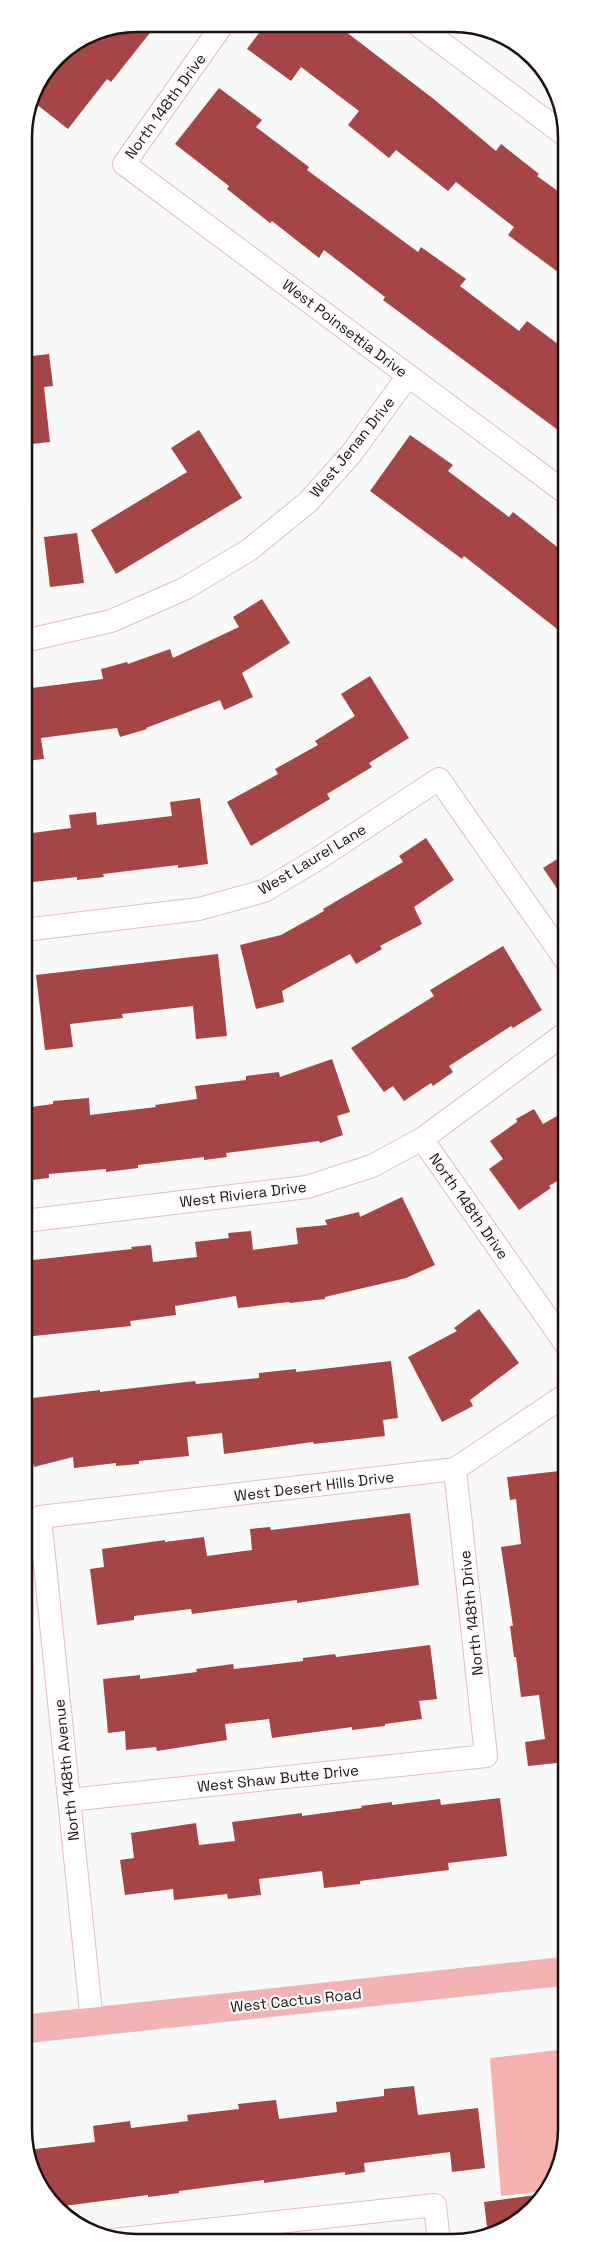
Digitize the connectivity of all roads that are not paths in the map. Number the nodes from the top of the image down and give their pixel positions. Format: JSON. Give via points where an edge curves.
{"nodes":[{"id":1,"x":427,"y":32,"type":"edge"},
{"id":2,"x":217,"y":33,"type":"edge"},
{"id":3,"x":558,"y":130,"type":"edge"},
{"id":4,"x":124,"y":164,"type":"joint"},
{"id":5,"x":408,"y":376,"type":"junction"},
{"id":6,"x":558,"y":487,"type":"edge"},
{"id":7,"x":33,"y":639,"type":"edge"},
{"id":8,"x":33,"y":929,"type":"edge"},
{"id":9,"x":558,"y":950,"type":"edge"},
{"id":10,"x":558,"y":1039,"type":"edge"},
{"id":11,"x":422,"y":1139,"type":"junction"},
{"id":12,"x":32,"y":1220,"type":"edge"},
{"id":13,"x":558,"y":1333,"type":"edge"},
{"id":14,"x":558,"y":1400,"type":"edge"},
{"id":15,"x":455,"y":1469,"type":"junction"},
{"id":16,"x":40,"y":1517,"type":"joint"},
{"id":17,"x":486,"y":1756,"type":"joint"},
{"id":18,"x":70,"y":1800,"type":"junction"},
{"id":19,"x":558,"y":1972,"type":"edge"},
{"id":20,"x":92,"y":2022,"type":"junction"},
{"id":21,"x":32,"y":2028,"type":"edge"},
{"id":22,"x":168,"y":2234,"type":"edge"},
{"id":23,"x":438,"y":2234,"type":"edge"}],
"edges":[{"from":1,"to":3,"type":"street"},
{"from":2,"to":4,"type":"street","name":"North 148th Drive"},
{"from":4,"to":5,"type":"street","name":"West Poinsettia Drive"},
{"from":5,"to":6,"type":"street","name":"West Poinsettia Drive"},
{"from":5,"to":7,"type":"street","name":"West Jenan Drive","via":[[351,454],[308,502],[250,550],[184,589],[111,621]]},
{"from":8,"to":9,"type":"street","name":"West Laurel Lane","via":[[199,909],[264,891],[440,779]]},
{"from":10,"to":11,"type":"street","name":"West Riviera Drive"},
{"from":11,"to":12,"type":"street","name":"West Riviera Drive","via":[[372,1166],[307,1187]]},
{"from":11,"to":13,"type":"street","name":"North 148th Drive"},
{"from":14,"to":15,"type":"street","name":"West Desert Hills Drive"},
{"from":15,"to":16,"type":"street","name":"West Desert Hills Drive"},
{"from":15,"to":17,"type":"street","name":"North 148th Drive"},
{"from":16,"to":18,"type":"street","name":"North 148th Avenue"},
{"from":17,"to":18,"type":"street","name":"West Shaw Butte Drive"},
{"from":18,"to":20,"type":"street","name":"North 148th Avenue"},
{"from":19,"to":20,"type":"main road","name":"West Cactus Road"},
{"from":20,"to":21,"type":"main road","name":"West Cactus Road"},
{"from":22,"to":23,"type":"street","via":[[435,2205]]}]}
